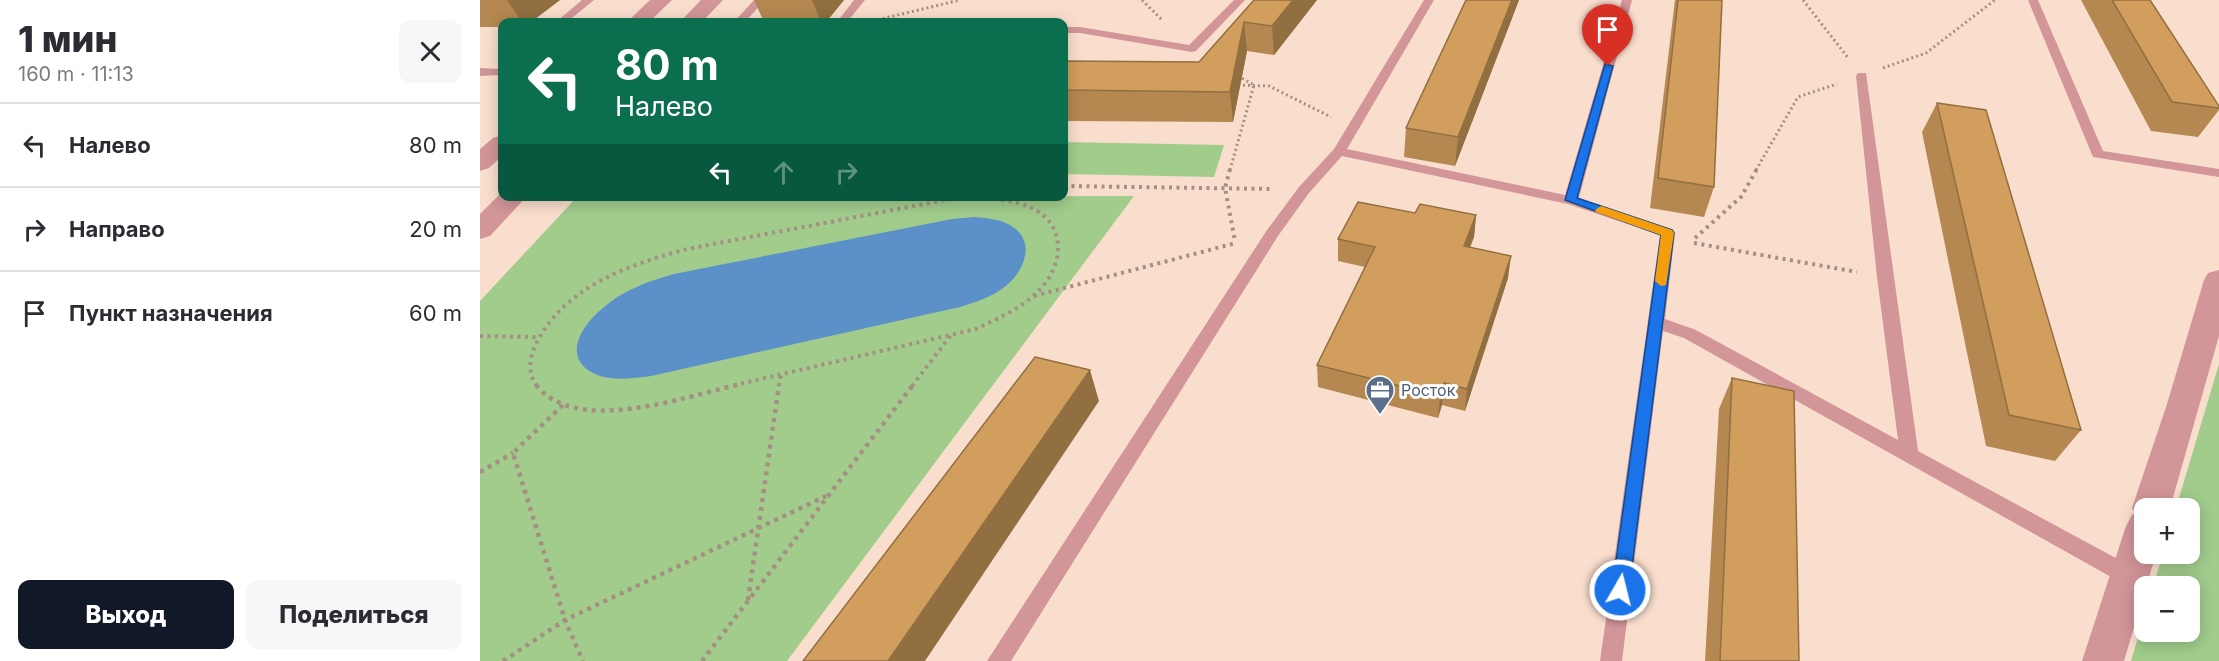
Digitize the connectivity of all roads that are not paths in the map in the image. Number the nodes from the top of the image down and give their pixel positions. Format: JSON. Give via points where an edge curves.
{"nodes":[{"id":1,"x":589,"y":0,"type":"edge"},
{"id":2,"x":662,"y":0,"type":"edge"},
{"id":3,"x":713,"y":0,"type":"edge"},
{"id":4,"x":760,"y":0,"type":"edge"},
{"id":5,"x":860,"y":0,"type":"edge"},
{"id":6,"x":1240,"y":0,"type":"edge"},
{"id":7,"x":1429,"y":0,"type":"edge"},
{"id":8,"x":1627,"y":0,"type":"edge"},
{"id":9,"x":2033,"y":0,"type":"edge"},
{"id":10,"x":566,"y":18,"type":"edge"},
{"id":11,"x":642,"y":18,"type":"edge"},
{"id":12,"x":694,"y":18,"type":"edge"},
{"id":13,"x":743,"y":18,"type":"edge"},
{"id":14,"x":845,"y":18,"type":"edge"},
{"id":15,"x":1068,"y":30,"type":"edge"},
{"id":16,"x":480,"y":72,"type":"edge"},
{"id":17,"x":498,"y":72,"type":"edge"},
{"id":18,"x":1862,"y":76,"type":"road end"},
{"id":19,"x":498,"y":147,"type":"edge"},
{"id":20,"x":1339,"y":151,"type":"junction"},
{"id":21,"x":480,"y":163,"type":"edge"},
{"id":22,"x":498,"y":174,"type":"edge"},
{"id":23,"x":2219,"y":174,"type":"edge"},
{"id":24,"x":480,"y":175,"type":"edge"},
{"id":25,"x":1571,"y":200,"type":"junction"},
{"id":26,"x":509,"y":201,"type":"edge"},
{"id":27,"x":480,"y":230,"type":"edge"},
{"id":28,"x":2219,"y":280,"type":"edge"},
{"id":29,"x":1656,"y":322,"type":"junction"},
{"id":30,"x":1909,"y":455,"type":"junction"},
{"id":31,"x":2154,"y":498,"type":"edge"},
{"id":32,"x":2134,"y":560,"type":"edge"},
{"id":33,"x":2129,"y":576,"type":"junction"},
{"id":34,"x":998,"y":661,"type":"edge"},
{"id":35,"x":1611,"y":661,"type":"edge"},
{"id":36,"x":2103,"y":661,"type":"edge"}],
"edges":[{"from":1,"to":10,"type":"lane"},
{"from":2,"to":11,"type":"street"},
{"from":3,"to":12,"type":"street"},
{"from":4,"to":13,"type":"lane"},
{"from":5,"to":14,"type":"lane"},
{"from":6,"to":15,"type":"lane","via":[[1188,54]]},
{"from":7,"to":20,"type":"lane"},
{"from":8,"to":25,"type":"lane"},
{"from":9,"to":23,"type":"lane","via":[[2098,154]]},
{"from":16,"to":17,"type":"lane"},
{"from":18,"to":30,"type":"lane"},
{"from":19,"to":21,"type":"street"},
{"from":20,"to":25,"type":"lane"},
{"from":20,"to":34,"type":"lane","via":[[1304,189],[1272,233]]},
{"from":22,"to":24,"type":"street"},
{"from":25,"to":29,"type":"lane","via":[[1668,233]]},
{"from":26,"to":27,"type":"street"},
{"from":28,"to":31,"type":"street"},
{"from":29,"to":30,"type":"lane","via":[[1690,334]]},
{"from":29,"to":35,"type":"lane"},
{"from":30,"to":33,"type":"lane"},
{"from":32,"to":33,"type":"street"},
{"from":33,"to":36,"type":"street"}]}
